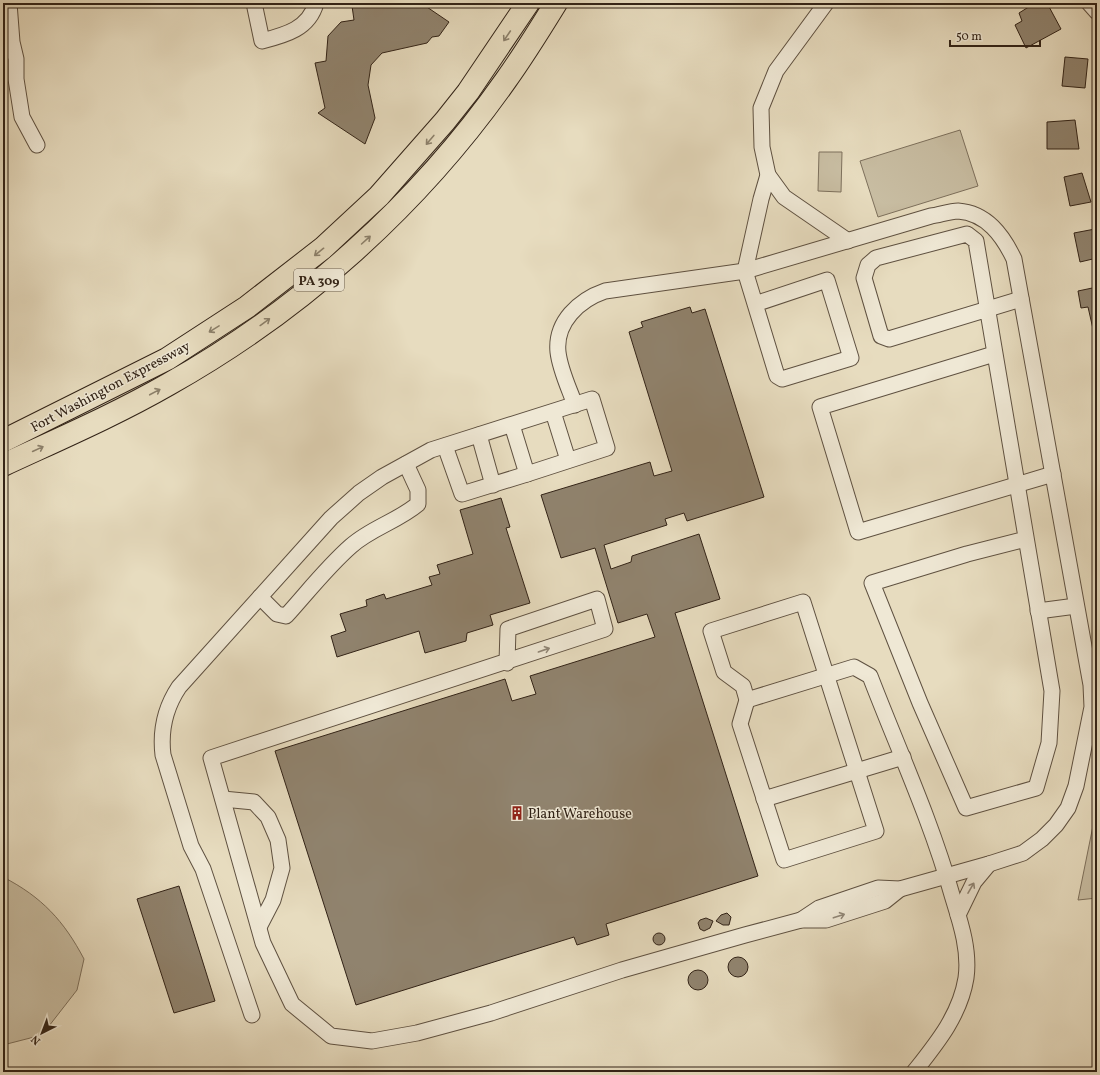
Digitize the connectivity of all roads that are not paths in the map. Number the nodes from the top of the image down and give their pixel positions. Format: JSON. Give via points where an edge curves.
{"nodes":[{"id":1,"x":9,"y":3,"type":"edge"},
{"id":2,"x":254,"y":3,"type":"edge"},
{"id":3,"x":316,"y":3,"type":"edge"},
{"id":4,"x":528,"y":3,"type":"edge"},
{"id":5,"x":556,"y":3,"type":"edge"},
{"id":6,"x":826,"y":3,"type":"edge"},
{"id":7,"x":1089,"y":3,"type":"edge"},
{"id":8,"x":1097,"y":12,"type":"edge"},
{"id":9,"x":37,"y":144,"type":"dead end"},
{"id":10,"x":768,"y":175,"type":"junction"},
{"id":11,"x":848,"y":241,"type":"junction"},
{"id":12,"x":745,"y":271,"type":"junction"},
{"id":13,"x":1021,"y":299,"type":"junction"},
{"id":14,"x":755,"y":304,"type":"junction"},
{"id":15,"x":987,"y":309,"type":"junction"},
{"id":16,"x":994,"y":354,"type":"junction"},
{"id":17,"x":576,"y":405,"type":"junction"},
{"id":18,"x":553,"y":412,"type":"junction"},
{"id":19,"x":512,"y":425,"type":"junction"},
{"id":20,"x":479,"y":435,"type":"junction"},
{"id":21,"x":3,"y":441,"type":"edge"},
{"id":22,"x":445,"y":446,"type":"junction"},
{"id":23,"x":568,"y":460,"type":"junction"},
{"id":24,"x":406,"y":464,"type":"junction"},
{"id":25,"x":3,"y":465,"type":"edge"},
{"id":26,"x":527,"y":474,"type":"junction"},
{"id":27,"x":1053,"y":474,"type":"junction"},
{"id":28,"x":1017,"y":484,"type":"junction"},
{"id":29,"x":493,"y":485,"type":"junction"},
{"id":30,"x":1026,"y":539,"type":"junction"},
{"id":31,"x":260,"y":597,"type":"junction"},
{"id":32,"x":1076,"y":606,"type":"junction"},
{"id":33,"x":1038,"y":611,"type":"junction"},
{"id":34,"x":507,"y":663,"type":"junction"},
{"id":35,"x":826,"y":676,"type":"junction"},
{"id":36,"x":747,"y":700,"type":"junction"},
{"id":37,"x":903,"y":757,"type":"junction"},
{"id":38,"x":856,"y":771,"type":"junction"},
{"id":39,"x":223,"y":799,"type":"junction"},
{"id":40,"x":764,"y":799,"type":"junction"},
{"id":41,"x":990,"y":864,"type":"junction"},
{"id":42,"x":947,"y":875,"type":"junction"},
{"id":43,"x":958,"y":915,"type":"junction"},
{"id":44,"x":259,"y":927,"type":"junction"},
{"id":45,"x":252,"y":1015,"type":"dead end"},
{"id":46,"x":914,"y":1072,"type":"edge"}],
"edges":[{"from":1,"to":9,"type":"street","via":[[22,117]]},
{"from":2,"to":3,"type":"street","via":[[262,41],[290,34],[305,22]]},
{"from":4,"to":21,"type":"highway","name":"Fort Washington Expressway","number":"PA 309","one_way":true,"via":[[468,92],[445,121],[379,196],[323,248],[247,307],[167,359]]},
{"from":25,"to":5,"type":"highway","name":"Fort Washington Expressway","number":"PA 309","one_way":true,"via":[[105,418],[169,384],[270,319],[345,259],[406,202],[470,127],[506,80]]},
{"from":6,"to":10,"type":"street","via":[[776,71],[761,108],[762,147]]},
{"from":7,"to":8,"type":"street"},
{"from":10,"to":11,"type":"street","via":[[784,197]]},
{"from":10,"to":12,"type":"street","via":[[760,199]]},
{"from":11,"to":12,"type":"street"},
{"from":11,"to":13,"type":"street","via":[[931,216],[958,211],[979,216],[994,227],[1005,240],[1014,259]]},
{"from":12,"to":14,"type":"street"},
{"from":12,"to":17,"type":"street","via":[[605,291],[585,299],[576,306],[563,327],[558,351],[562,370]]},
{"from":13,"to":15,"type":"street"},
{"from":13,"to":27,"type":"street"},
{"from":14,"to":14,"type":"street","via":[[777,376],[782,379],[851,358],[827,280]]},
{"from":15,"to":15,"type":"street","via":[[976,241],[967,234],[876,258],[868,265],[864,278],[881,336],[888,339]]},
{"from":15,"to":16,"type":"street"},
{"from":16,"to":28,"type":"street"},
{"from":16,"to":28,"type":"street","via":[[820,406],[858,532]]},
{"from":17,"to":18,"type":"street"},
{"from":17,"to":23,"type":"street","via":[[592,399],[607,448]]},
{"from":18,"to":19,"type":"street"},
{"from":18,"to":23,"type":"street"},
{"from":19,"to":20,"type":"street"},
{"from":19,"to":26,"type":"street"},
{"from":20,"to":22,"type":"street"},
{"from":20,"to":29,"type":"street"},
{"from":22,"to":24,"type":"street","via":[[431,450]]},
{"from":22,"to":29,"type":"street","via":[[462,494]]},
{"from":23,"to":26,"type":"street"},
{"from":24,"to":31,"type":"street","via":[[382,477],[343,506]]},
{"from":24,"to":31,"type":"street","via":[[418,490],[418,504],[351,546],[286,616],[277,614]]},
{"from":26,"to":29,"type":"street"},
{"from":27,"to":28,"type":"street"},
{"from":27,"to":32,"type":"street"},
{"from":28,"to":30,"type":"street"},
{"from":30,"to":33,"type":"street"},
{"from":30,"to":33,"type":"street","via":[[872,583],[966,808],[1036,788],[1049,743],[1052,691]]},
{"from":31,"to":45,"type":"street","via":[[179,687],[168,708],[161,739],[163,754],[191,846],[203,869]]},
{"from":32,"to":33,"type":"street"},
{"from":32,"to":41,"type":"street","via":[[1091,685],[1092,707],[1076,786],[1068,808],[1042,839],[1023,853]]},
{"from":34,"to":34,"type":"street","one_way":true,"via":[[606,629],[597,600],[508,629]]},
{"from":34,"to":39,"type":"street","via":[[211,758]]},
{"from":35,"to":36,"type":"street"},
{"from":35,"to":36,"type":"street","via":[[803,602],[711,631],[724,672],[743,686]]},
{"from":35,"to":37,"type":"street","via":[[854,667],[870,676]]},
{"from":35,"to":38,"type":"street"},
{"from":36,"to":40,"type":"street","via":[[740,724]]},
{"from":37,"to":38,"type":"street"},
{"from":37,"to":42,"type":"street"},
{"from":38,"to":40,"type":"street"},
{"from":38,"to":40,"type":"street","via":[[876,831],[784,860]]},
{"from":39,"to":44,"type":"street"},
{"from":39,"to":44,"type":"street","via":[[254,802],[268,816],[278,840],[282,868],[273,900]]},
{"from":41,"to":42,"type":"street"},
{"from":43,"to":41,"type":"street","one_way":true,"via":[[971,887]]},
{"from":42,"to":43,"type":"street"},
{"from":42,"to":44,"type":"street","via":[[900,889],[878,888],[819,908],[801,920],[622,970],[417,1033],[372,1041],[331,1036],[292,1004],[263,943]]},
{"from":43,"to":46,"type":"street","via":[[968,954],[961,998],[952,1021]]}]}
